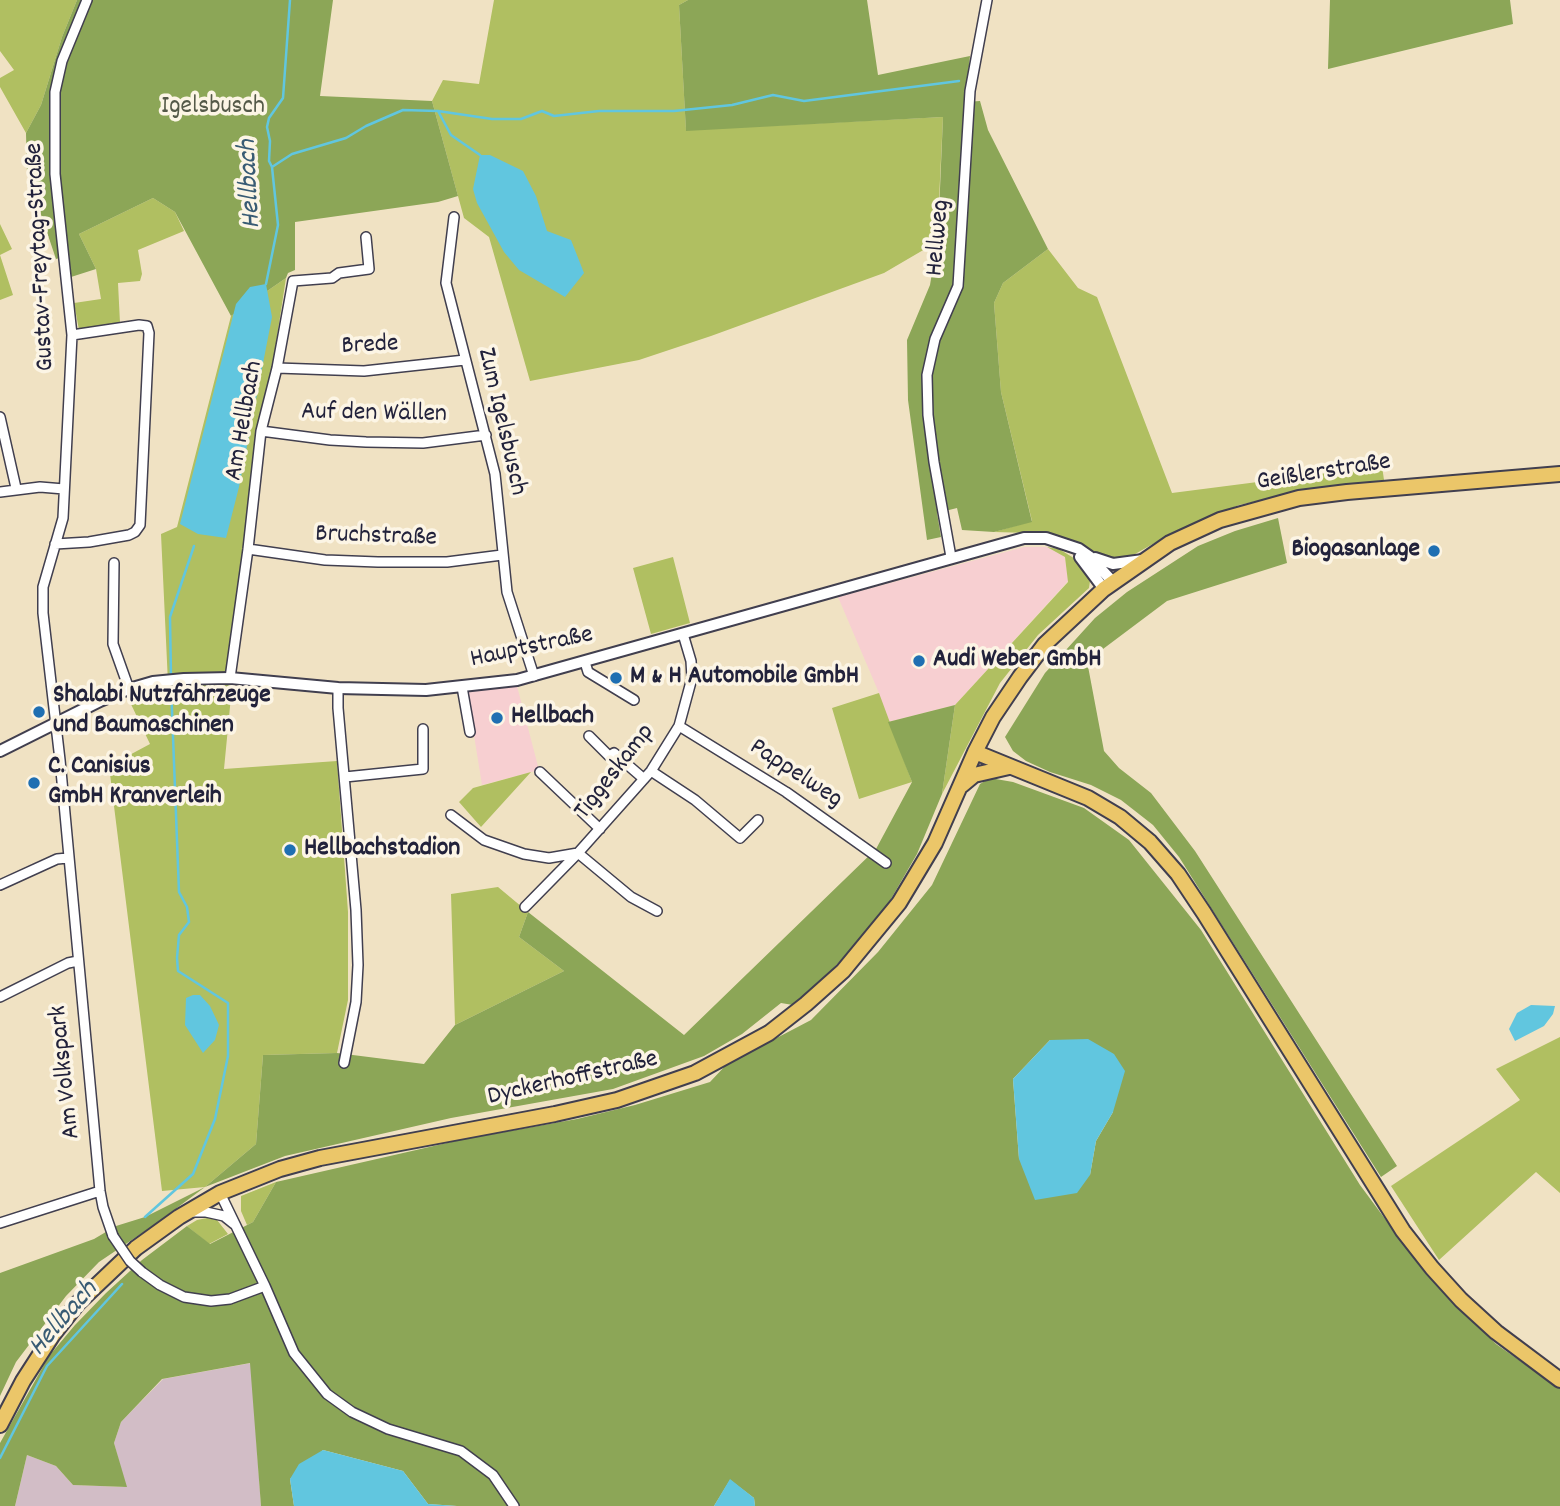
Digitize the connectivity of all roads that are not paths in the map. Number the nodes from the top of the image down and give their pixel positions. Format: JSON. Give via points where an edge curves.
{"nodes":[{"id":1,"x":87,"y":0,"type":"edge"},
{"id":2,"x":987,"y":0,"type":"edge"},
{"id":3,"x":454,"y":217,"type":"dead end"},
{"id":4,"x":366,"y":237,"type":"dead end"},
{"id":5,"x":72,"y":334,"type":"junction"},
{"id":6,"x":465,"y":360,"type":"junction"},
{"id":7,"x":277,"y":368,"type":"junction"},
{"id":8,"x":0,"y":417,"type":"edge"},
{"id":9,"x":261,"y":431,"type":"junction"},
{"id":10,"x":486,"y":435,"type":"junction"},
{"id":11,"x":1560,"y":474,"type":"edge"},
{"id":12,"x":16,"y":488,"type":"junction"},
{"id":13,"x":64,"y":489,"type":"junction"},
{"id":14,"x":0,"y":492,"type":"edge"},
{"id":15,"x":55,"y":544,"type":"junction"},
{"id":16,"x":1071,"y":547,"type":"junction"},
{"id":17,"x":248,"y":549,"type":"junction"},
{"id":18,"x":502,"y":555,"type":"junction"},
{"id":19,"x":1089,"y":556,"type":"junction"},
{"id":20,"x":951,"y":557,"type":"junction"},
{"id":21,"x":1143,"y":560,"type":"junction"},
{"id":22,"x":114,"y":563,"type":"dead end"},
{"id":23,"x":1108,"y":585,"type":"junction"},
{"id":24,"x":683,"y":634,"type":"junction"},
{"id":25,"x":585,"y":662,"type":"junction"},
{"id":26,"x":534,"y":676,"type":"junction"},
{"id":27,"x":230,"y":678,"type":"junction"},
{"id":28,"x":463,"y":687,"type":"junction"},
{"id":29,"x":338,"y":688,"type":"junction"},
{"id":30,"x":129,"y":689,"type":"junction"},
{"id":31,"x":634,"y":700,"type":"dead end"},
{"id":32,"x":55,"y":724,"type":"junction"},
{"id":33,"x":678,"y":726,"type":"junction"},
{"id":34,"x":423,"y":729,"type":"dead end"},
{"id":35,"x":470,"y":732,"type":"dead end"},
{"id":36,"x":589,"y":736,"type":"dead end"},
{"id":37,"x":0,"y":751,"type":"edge"},
{"id":38,"x":975,"y":752,"type":"junction"},
{"id":39,"x":1009,"y":768,"type":"junction"},
{"id":40,"x":651,"y":771,"type":"junction"},
{"id":41,"x":540,"y":772,"type":"dead end"},
{"id":42,"x":345,"y":777,"type":"junction"},
{"id":43,"x":644,"y":779,"type":"junction"},
{"id":44,"x":958,"y":789,"type":"junction"},
{"id":45,"x":451,"y":815,"type":"dead end"},
{"id":46,"x":758,"y":820,"type":"dead end"},
{"id":47,"x":600,"y":829,"type":"junction"},
{"id":48,"x":578,"y":853,"type":"junction"},
{"id":49,"x":68,"y":858,"type":"junction"},
{"id":50,"x":886,"y":863,"type":"dead end"},
{"id":51,"x":0,"y":885,"type":"edge"},
{"id":52,"x":525,"y":906,"type":"dead end"},
{"id":53,"x":657,"y":911,"type":"dead end"},
{"id":54,"x":78,"y":961,"type":"junction"},
{"id":55,"x":0,"y":997,"type":"edge"},
{"id":56,"x":344,"y":1063,"type":"dead end"},
{"id":57,"x":100,"y":1191,"type":"junction"},
{"id":58,"x":220,"y":1193,"type":"junction"},
{"id":59,"x":188,"y":1212,"type":"junction"},
{"id":60,"x":0,"y":1223,"type":"edge"},
{"id":61,"x":236,"y":1225,"type":"junction"},
{"id":62,"x":265,"y":1286,"type":"junction"},
{"id":63,"x":1560,"y":1380,"type":"edge"},
{"id":64,"x":0,"y":1425,"type":"edge"},
{"id":65,"x":513,"y":1506,"type":"edge"}],
"edges":[{"from":1,"to":5,"type":"street","name":"Gustav-Freytag-Straße","via":[[61,61],[55,92],[55,174]]},
{"from":2,"to":20,"type":"street","name":"Hellweg","via":[[970,91],[958,286],[934,339],[927,375],[934,462]]},
{"from":3,"to":6,"type":"street","name":"Zum Igelsbusch","via":[[446,283]]},
{"from":4,"to":7,"type":"street","name":"Am Hellbach","via":[[369,269],[293,281]]},
{"from":5,"to":13,"type":"street","name":"Gustav-Freytag-Straße"},
{"from":5,"to":15,"type":"street","via":[[147,326],[140,525],[129,534]]},
{"from":6,"to":7,"type":"street","name":"Brede","via":[[364,371]]},
{"from":6,"to":10,"type":"street","name":"Zum Igelsbusch"},
{"from":7,"to":9,"type":"street","name":"Am Hellbach"},
{"from":8,"to":12,"type":"street"},
{"from":9,"to":10,"type":"street","name":"Auf den Wällen","via":[[366,442],[423,443]]},
{"from":9,"to":17,"type":"street","name":"Am Hellbach"},
{"from":10,"to":18,"type":"street","name":"Zum Igelsbusch","via":[[495,474]]},
{"from":11,"to":21,"type":"main road","name":"Geißlerstraße","via":[[1299,498],[1220,520],[1170,542]]},
{"from":12,"to":13,"type":"street"},
{"from":12,"to":14,"type":"street"},
{"from":13,"to":15,"type":"street","name":"Gustav-Freytag-Straße"},
{"from":15,"to":32,"type":"street","name":"Gustav-Freytag-Straße","via":[[43,587],[43,613]]},
{"from":16,"to":19,"type":"street","name":"Hauptstraße"},
{"from":16,"to":20,"type":"street","name":"Hauptstraße","via":[[1046,538],[1024,538]]},
{"from":16,"to":23,"type":"street"},
{"from":17,"to":18,"type":"street","name":"Bruchstraße","via":[[378,562],[447,562]]},
{"from":17,"to":27,"type":"street","name":"Am Hellbach"},
{"from":18,"to":26,"type":"street","name":"Zum Igelsbusch","via":[[507,592]]},
{"from":19,"to":21,"type":"street","via":[[1113,564]]},
{"from":19,"to":23,"type":"street","name":"Hauptstraße"},
{"from":20,"to":24,"type":"street","name":"Hauptstraße"},
{"from":21,"to":23,"type":"main road","name":"Geißlerstraße"},
{"from":22,"to":30,"type":"street","via":[[113,644]]},
{"from":23,"to":38,"type":"main road","name":"Dyckerhoffstraße","via":[[1045,644],[993,717]]},
{"from":24,"to":25,"type":"street","name":"Hauptstraße"},
{"from":24,"to":33,"type":"street","name":"Tiggeskamp","via":[[692,678]]},
{"from":25,"to":26,"type":"street","name":"Hauptstraße"},
{"from":25,"to":31,"type":"street","via":[[588,672]]},
{"from":26,"to":28,"type":"street","name":"Hauptstraße"},
{"from":27,"to":29,"type":"street","name":"Hauptstraße"},
{"from":27,"to":30,"type":"street","name":"Hauptstraße","via":[[184,679]]},
{"from":28,"to":29,"type":"street","name":"Hauptstraße"},
{"from":28,"to":35,"type":"street"},
{"from":29,"to":42,"type":"street"},
{"from":30,"to":32,"type":"street","name":"Hauptstraße"},
{"from":32,"to":37,"type":"street","name":"Hauptstraße"},
{"from":32,"to":49,"type":"street","name":"Am Volkspark"},
{"from":33,"to":40,"type":"street","name":"Tiggeskamp"},
{"from":33,"to":50,"type":"street","name":"Pappelweg","via":[[786,792]]},
{"from":34,"to":42,"type":"street","via":[[423,769]]},
{"from":36,"to":43,"type":"street"},
{"from":38,"to":39,"type":"main road"},
{"from":38,"to":44,"type":"main road","name":"Dyckerhoffstraße"},
{"from":39,"to":44,"type":"main road","via":[[974,775]]},
{"from":39,"to":63,"type":"main road","via":[[1104,807],[1135,828],[1163,857],[1204,913],[1374,1187],[1432,1268],[1496,1332]]},
{"from":40,"to":43,"type":"street","name":"Tiggeskamp"},
{"from":40,"to":46,"type":"street","via":[[740,838]]},
{"from":41,"to":47,"type":"street"},
{"from":42,"to":56,"type":"street","via":[[358,965]]},
{"from":43,"to":47,"type":"street","name":"Tiggeskamp"},
{"from":44,"to":58,"type":"main road","name":"Dyckerhoffstraße","via":[[916,878],[879,930],[806,1004],[729,1056],[663,1086],[617,1100],[320,1158]]},
{"from":45,"to":48,"type":"street","name":"Tiggeskamp","via":[[484,840],[524,854],[549,858]]},
{"from":47,"to":48,"type":"street","name":"Tiggeskamp"},
{"from":48,"to":52,"type":"street","name":"Tiggeskamp"},
{"from":48,"to":53,"type":"street","via":[[631,897]]},
{"from":49,"to":51,"type":"street"},
{"from":49,"to":54,"type":"street","name":"Am Volkspark"},
{"from":54,"to":55,"type":"street"},
{"from":54,"to":57,"type":"street","name":"Am Volkspark"},
{"from":57,"to":60,"type":"street"},
{"from":57,"to":62,"type":"street","name":"Am Volkspark","bridge":true,"via":[[113,1236],[130,1261],[160,1285],[184,1297],[211,1301]]},
{"from":58,"to":59,"type":"main road","name":"Dyckerhoffstraße"},
{"from":58,"to":61,"type":"street"},
{"from":59,"to":61,"type":"street","via":[[224,1216]]},
{"from":59,"to":64,"type":"main road","name":"Dyckerhoffstraße","via":[[136,1248],[78,1303],[23,1381]]},
{"from":61,"to":62,"type":"street"},
{"from":62,"to":65,"type":"street","via":[[294,1353],[327,1394],[388,1429],[461,1451],[493,1475]]}]}
